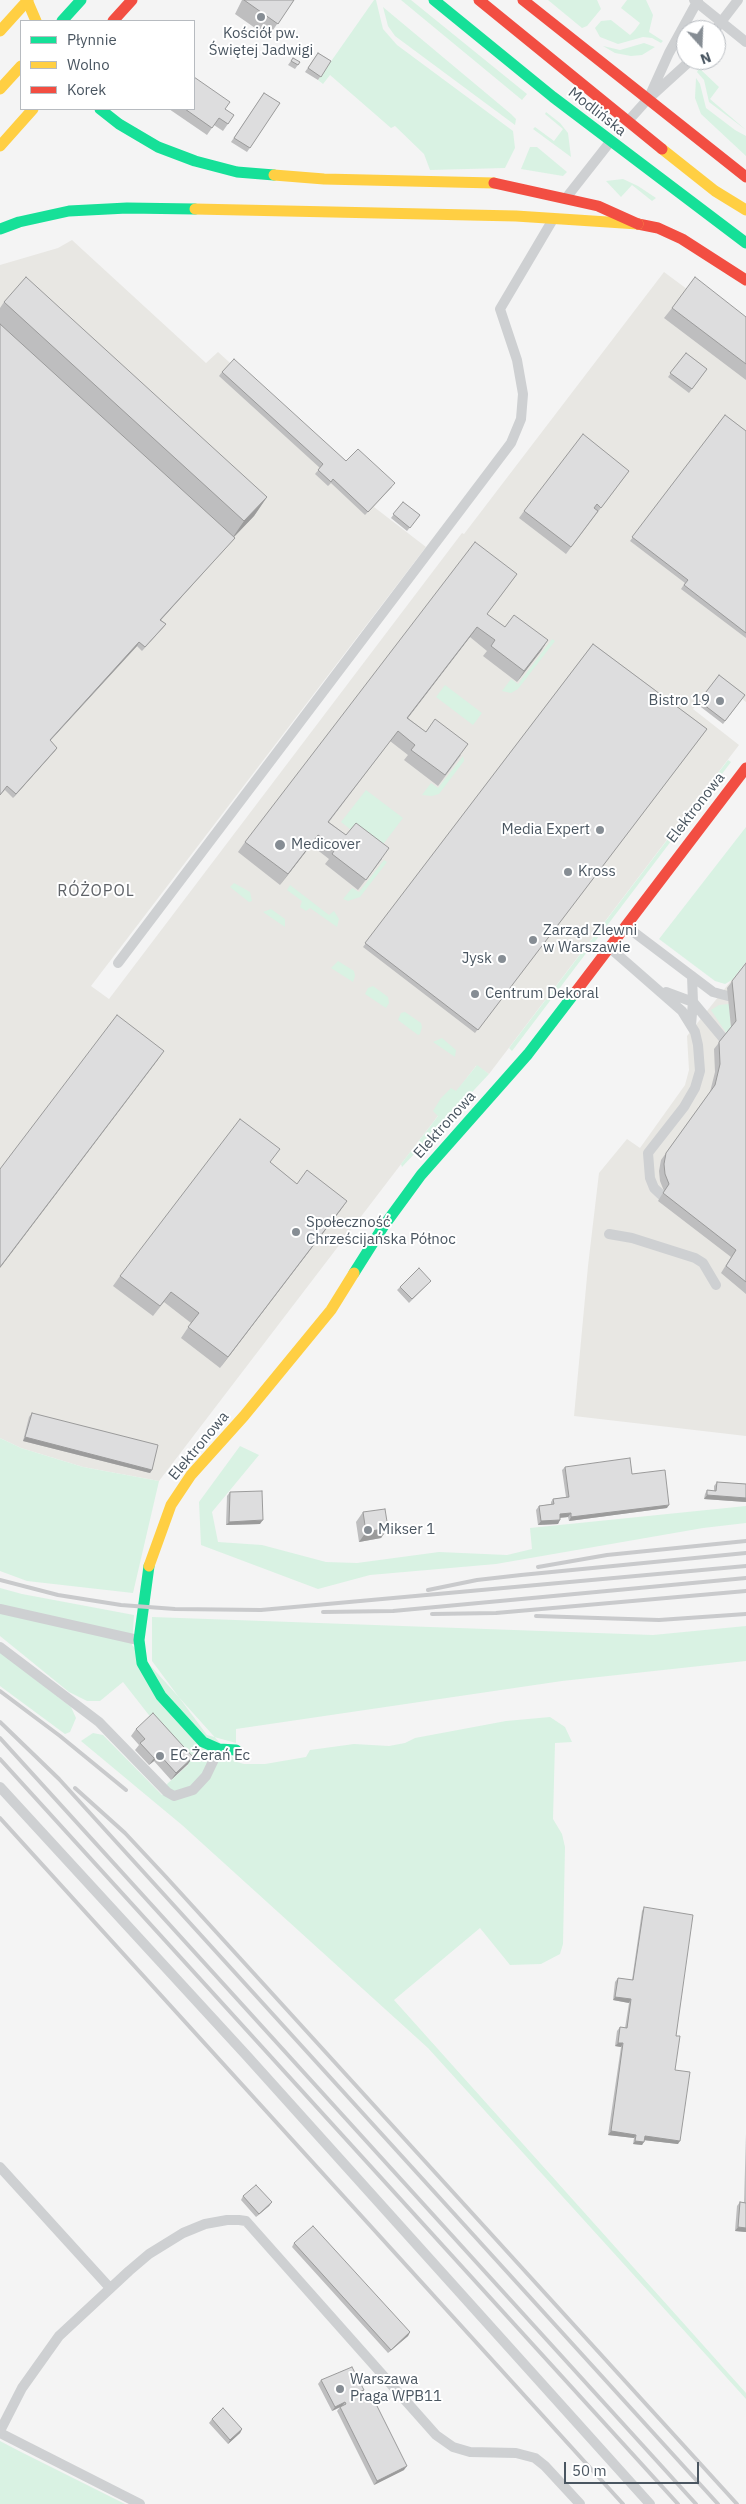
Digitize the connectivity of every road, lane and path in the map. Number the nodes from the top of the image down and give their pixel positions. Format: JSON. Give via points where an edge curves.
{"nodes":[{"id":1,"x":28,"y":0,"type":"edge"},
{"id":2,"x":81,"y":0,"type":"edge"},
{"id":3,"x":132,"y":0,"type":"edge"},
{"id":4,"x":434,"y":0,"type":"edge"},
{"id":5,"x":479,"y":0,"type":"edge"},
{"id":6,"x":523,"y":0,"type":"edge"},
{"id":7,"x":738,"y":0,"type":"edge"},
{"id":8,"x":696,"y":1,"type":"edge"},
{"id":9,"x":36,"y":20,"type":"edge"},
{"id":10,"x":63,"y":20,"type":"edge"},
{"id":11,"x":114,"y":20,"type":"edge"},
{"id":12,"x":713,"y":20,"type":"edge"},
{"id":13,"x":723,"y":20,"type":"edge"},
{"id":14,"x":0,"y":31,"type":"edge"},
{"id":15,"x":726,"y":31,"type":"edge"},
{"id":16,"x":746,"y":42,"type":"edge"},
{"id":17,"x":20,"y":67,"type":"edge"},
{"id":18,"x":680,"y":70,"type":"edge"},
{"id":19,"x":0,"y":89,"type":"edge"},
{"id":20,"x":647,"y":100,"type":"junction"},
{"id":21,"x":33,"y":110,"type":"edge"},
{"id":22,"x":101,"y":110,"type":"edge"},
{"id":23,"x":617,"y":135,"type":"junction"},
{"id":24,"x":0,"y":146,"type":"edge"},
{"id":25,"x":746,"y":177,"type":"edge"},
{"id":26,"x":746,"y":210,"type":"edge"},
{"id":27,"x":638,"y":224,"type":"junction"},
{"id":28,"x":0,"y":229,"type":"edge"},
{"id":29,"x":746,"y":243,"type":"edge"},
{"id":30,"x":746,"y":280,"type":"edge"},
{"id":31,"x":746,"y":768,"type":"edge"},
{"id":32,"x":625,"y":925,"type":"junction"},
{"id":33,"x":609,"y":947,"type":"junction"},
{"id":34,"x":118,"y":963,"type":"dead end"},
{"id":35,"x":692,"y":976,"type":"junction"},
{"id":36,"x":661,"y":990,"type":"junction"},
{"id":37,"x":728,"y":996,"type":"dead end"},
{"id":38,"x":693,"y":1002,"type":"junction"},
{"id":39,"x":691,"y":1025,"type":"junction"},
{"id":40,"x":723,"y":1038,"type":"edge"},
{"id":41,"x":679,"y":1211,"type":"edge"},
{"id":42,"x":609,"y":1234,"type":"dead end"},
{"id":43,"x":716,"y":1285,"type":"dead end"},
{"id":44,"x":0,"y":1609,"type":"edge"},
{"id":45,"x":139,"y":1640,"type":"junction"},
{"id":46,"x":0,"y":1648,"type":"edge"},
{"id":47,"x":219,"y":1749,"type":"junction"},
{"id":48,"x":236,"y":1750,"type":"dead end"},
{"id":49,"x":0,"y":1787,"type":"edge"},
{"id":50,"x":0,"y":2167,"type":"edge"},
{"id":51,"x":110,"y":2288,"type":"junction"},
{"id":52,"x":0,"y":2432,"type":"edge"},
{"id":53,"x":140,"y":2504,"type":"edge"},
{"id":54,"x":580,"y":2504,"type":"edge"},
{"id":55,"x":650,"y":2504,"type":"edge"}],
"edges":[{"from":1,"to":9,"type":"main road","bridge":true},
{"from":1,"to":14,"type":"main road"},
{"from":2,"to":10,"type":"main road"},
{"from":3,"to":11,"type":"main road"},
{"from":4,"to":23,"type":"main road","name":"Modlińska"},
{"from":5,"to":26,"type":"main road","bridge":true,"via":[[701,181]]},
{"from":6,"to":20,"type":"main road"},
{"from":7,"to":13,"type":"lane"},
{"from":8,"to":12,"type":"lane"},
{"from":8,"to":20,"type":"lane"},
{"from":15,"to":16,"type":"lane"},
{"from":17,"to":19,"type":"main road"},
{"from":18,"to":20,"type":"lane"},
{"from":20,"to":23,"type":"lane"},
{"from":20,"to":25,"type":"main road"},
{"from":21,"to":24,"type":"main road"},
{"from":22,"to":27,"type":"main road","bridge":true,"via":[[158,147],[216,167],[290,177],[494,183],[598,206]]},
{"from":23,"to":29,"type":"main road","name":"Modlińska"},
{"from":23,"to":34,"type":"lane","via":[[573,188],[500,309],[517,360],[523,394],[521,419],[511,443]]},
{"from":27,"to":28,"type":"main road","bridge":true,"via":[[516,216],[127,208],[69,210]]},
{"from":27,"to":30,"type":"main road","via":[[682,238]]},
{"from":31,"to":32,"type":"main road","name":"Elektronowa"},
{"from":32,"to":33,"type":"main road","name":"Elektronowa"},
{"from":32,"to":35,"type":"lane"},
{"from":33,"to":36,"type":"lane"},
{"from":33,"to":45,"type":"main road","name":"Elektronowa","via":[[528,1054],[421,1175],[331,1310],[191,1475],[171,1505],[151,1556]]},
{"from":35,"to":37,"type":"lane","via":[[713,992]]},
{"from":35,"to":38,"type":"lane"},
{"from":36,"to":38,"type":"lane"},
{"from":36,"to":39,"type":"lane","via":[[682,1010]]},
{"from":38,"to":39,"type":"lane"},
{"from":38,"to":40,"type":"lane"},
{"from":39,"to":41,"type":"lane","via":[[700,1057],[695,1088],[648,1153],[647,1168],[654,1188]]},
{"from":42,"to":43,"type":"lane","via":[[695,1258],[703,1263]]},
{"from":44,"to":45,"type":"lane"},
{"from":45,"to":47,"type":"main road","name":"Elektronowa","via":[[142,1663],[161,1696],[203,1742]]},
{"from":46,"to":47,"type":"lane","via":[[99,1722],[174,1796],[193,1790],[206,1776]]},
{"from":47,"to":48,"type":"main road"},
{"from":49,"to":55,"type":"lane"},
{"from":50,"to":51,"type":"lane"},
{"from":51,"to":52,"type":"lane","via":[[63,2332],[38,2363]]},
{"from":51,"to":54,"type":"lane","via":[[149,2254],[183,2233],[227,2220],[246,2222],[436,2436],[453,2447],[470,2452],[516,2453],[534,2458]]},
{"from":52,"to":53,"type":"lane"}]}
